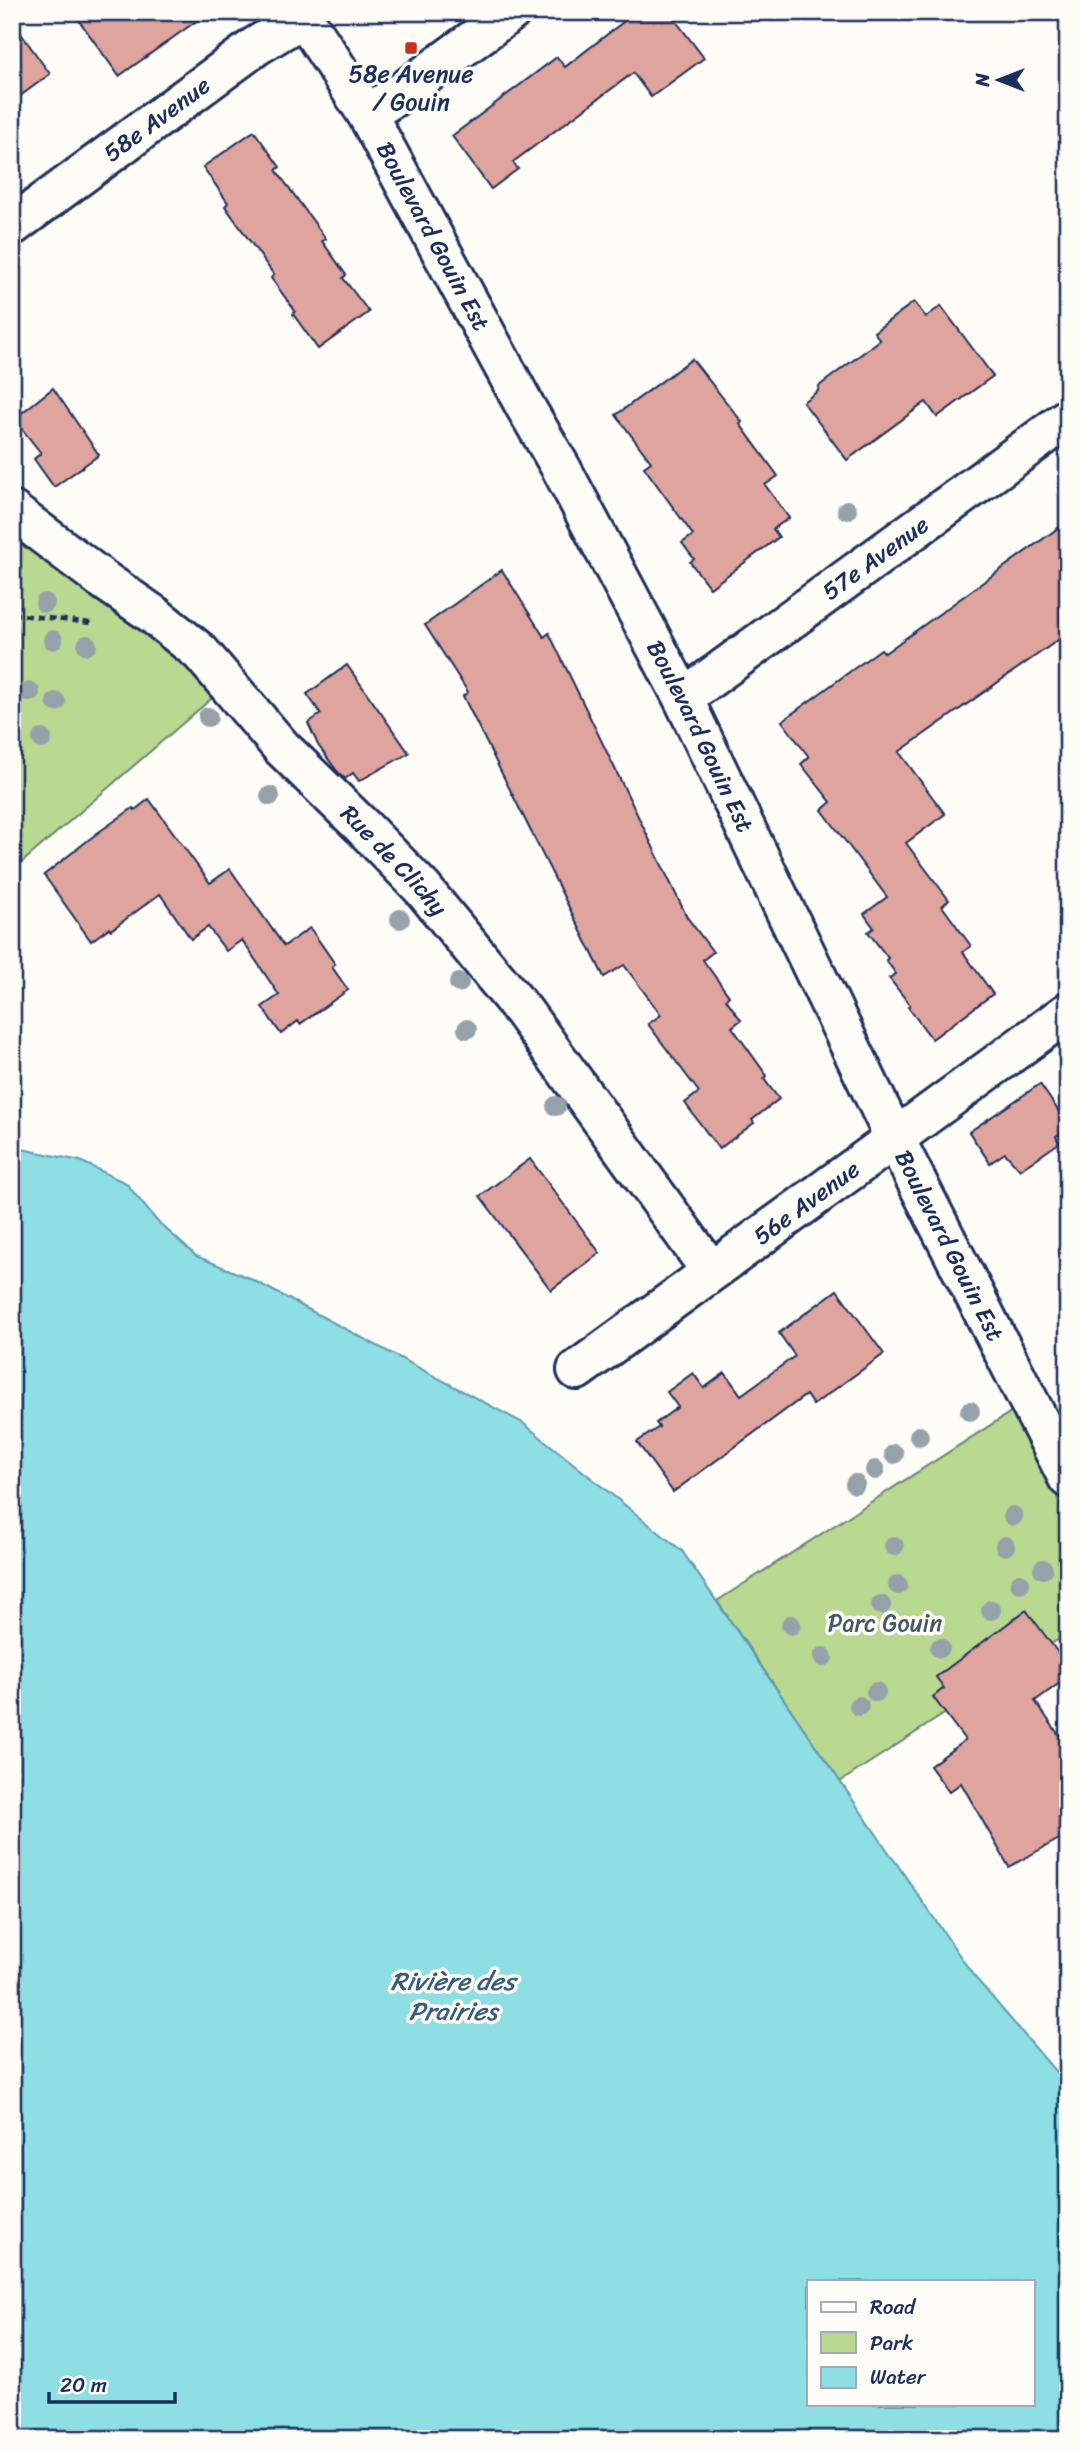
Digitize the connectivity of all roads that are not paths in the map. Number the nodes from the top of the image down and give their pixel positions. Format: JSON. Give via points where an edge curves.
{"nodes":[{"id":1,"x":511,"y":12,"type":"edge"},
{"id":2,"x":302,"y":15,"type":"edge"},
{"id":3,"x":367,"y":114,"type":"junction"},
{"id":4,"x":12,"y":226,"type":"edge"},
{"id":5,"x":1068,"y":418,"type":"edge"},
{"id":6,"x":12,"y":510,"type":"edge"},
{"id":7,"x":683,"y":698,"type":"junction"},
{"id":8,"x":1068,"y":1012,"type":"edge"},
{"id":9,"x":894,"y":1136,"type":"junction"},
{"id":10,"x":711,"y":1271,"type":"junction"},
{"id":11,"x":577,"y":1370,"type":"dead end"},
{"id":12,"x":1068,"y":1478,"type":"edge"}],
"edges":[{"from":1,"to":3,"type":"street"},
{"from":2,"to":3,"type":"street","name":"Boulevard Gouin Est"},
{"from":2,"to":4,"type":"street","name":"58e Avenue"},
{"from":3,"to":7,"type":"street","name":"Boulevard Gouin Est"},
{"from":5,"to":7,"type":"street","name":"57e Avenue"},
{"from":6,"to":10,"type":"street","name":"Rue de Clichy","via":[[200,652],[282,748],[423,889],[523,1011]]},
{"from":7,"to":9,"type":"street","name":"Boulevard Gouin Est"},
{"from":8,"to":9,"type":"street","name":"56e Avenue"},
{"from":9,"to":10,"type":"street","name":"56e Avenue"},
{"from":9,"to":12,"type":"street","name":"Boulevard Gouin Est"},
{"from":10,"to":11,"type":"street","name":"56e Avenue"}]}
